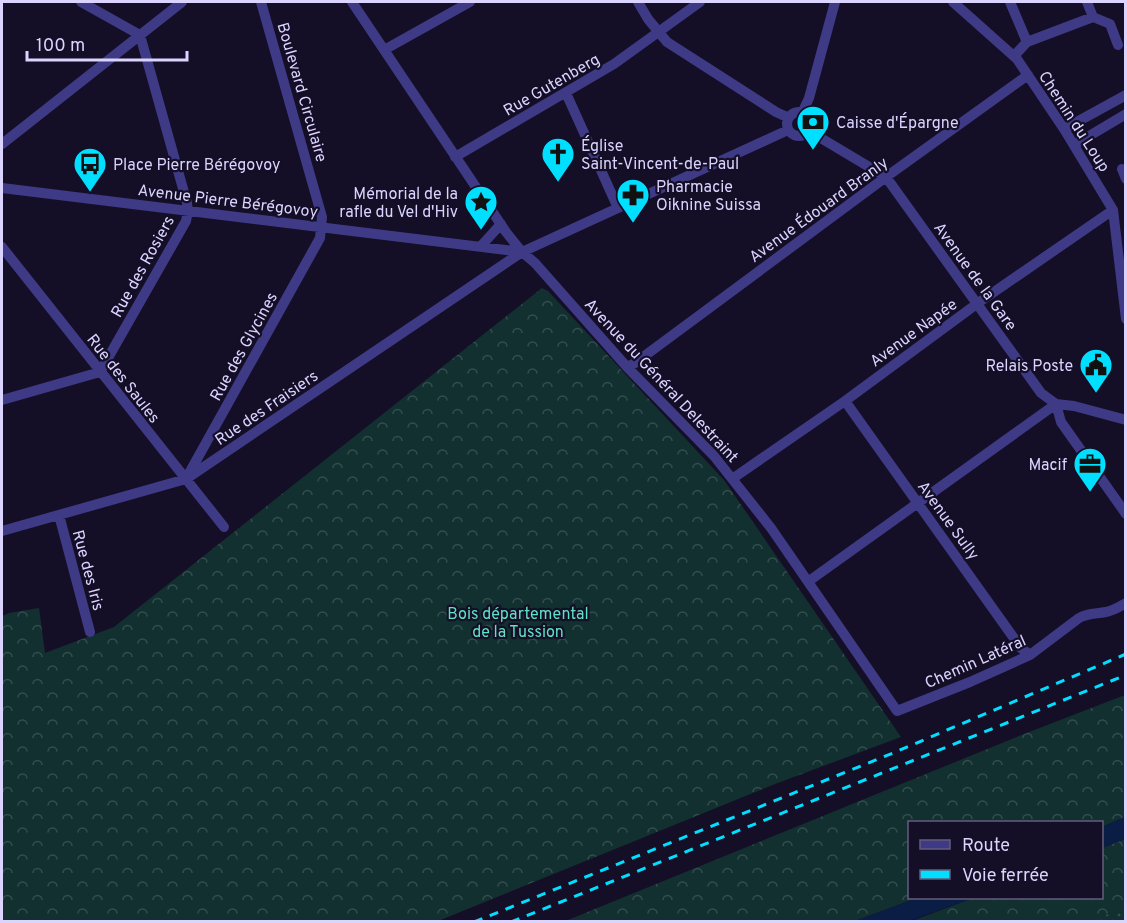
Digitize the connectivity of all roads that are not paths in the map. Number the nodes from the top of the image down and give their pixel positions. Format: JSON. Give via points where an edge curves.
{"nodes":[{"id":1,"x":81,"y":2,"type":"edge"},
{"id":2,"x":182,"y":2,"type":"edge"},
{"id":3,"x":261,"y":2,"type":"edge"},
{"id":4,"x":352,"y":2,"type":"edge"},
{"id":5,"x":470,"y":2,"type":"edge"},
{"id":6,"x":638,"y":2,"type":"edge"},
{"id":7,"x":700,"y":2,"type":"edge"},
{"id":8,"x":835,"y":2,"type":"edge"},
{"id":9,"x":953,"y":2,"type":"edge"},
{"id":10,"x":1011,"y":2,"type":"edge"},
{"id":11,"x":1087,"y":2,"type":"edge"},
{"id":12,"x":1093,"y":17,"type":"junction"},
{"id":13,"x":658,"y":32,"type":"junction"},
{"id":14,"x":140,"y":35,"type":"junction"},
{"id":15,"x":1027,"y":42,"type":"junction"},
{"id":16,"x":1118,"y":45,"type":"dead end"},
{"id":17,"x":384,"y":50,"type":"junction"},
{"id":18,"x":1014,"y":56,"type":"junction"},
{"id":19,"x":1028,"y":75,"type":"junction"},
{"id":20,"x":566,"y":93,"type":"junction"},
{"id":21,"x":1125,"y":95,"type":"edge"},
{"id":22,"x":802,"y":113,"type":"junction"},
{"id":23,"x":1125,"y":114,"type":"edge"},
{"id":24,"x":789,"y":118,"type":"junction"},
{"id":25,"x":1064,"y":129,"type":"junction"},
{"id":26,"x":788,"y":130,"type":"junction"},
{"id":27,"x":809,"y":131,"type":"junction"},
{"id":28,"x":2,"y":144,"type":"edge"},
{"id":29,"x":1074,"y":145,"type":"junction"},
{"id":30,"x":455,"y":157,"type":"junction"},
{"id":31,"x":886,"y":177,"type":"junction"},
{"id":32,"x":2,"y":188,"type":"edge"},
{"id":33,"x":618,"y":208,"type":"junction"},
{"id":34,"x":1113,"y":210,"type":"junction"},
{"id":35,"x":188,"y":211,"type":"junction"},
{"id":36,"x":501,"y":224,"type":"junction"},
{"id":37,"x":322,"y":227,"type":"junction"},
{"id":38,"x":1121,"y":230,"type":"edge"},
{"id":39,"x":481,"y":246,"type":"junction"},
{"id":40,"x":2,"y":247,"type":"edge"},
{"id":41,"x":522,"y":252,"type":"junction"},
{"id":42,"x":978,"y":303,"type":"junction"},
{"id":43,"x":1125,"y":319,"type":"edge"},
{"id":44,"x":627,"y":367,"type":"junction"},
{"id":45,"x":100,"y":372,"type":"junction"},
{"id":46,"x":2,"y":400,"type":"edge"},
{"id":47,"x":845,"y":401,"type":"junction"},
{"id":48,"x":1056,"y":404,"type":"junction"},
{"id":49,"x":1125,"y":420,"type":"edge"},
{"id":50,"x":186,"y":479,"type":"junction"},
{"id":51,"x":732,"y":479,"type":"junction"},
{"id":52,"x":918,"y":503,"type":"junction"},
{"id":53,"x":1125,"y":514,"type":"edge"},
{"id":54,"x":59,"y":515,"type":"junction"},
{"id":55,"x":224,"y":527,"type":"dead end"},
{"id":56,"x":2,"y":531,"type":"edge"},
{"id":57,"x":808,"y":581,"type":"junction"},
{"id":58,"x":1125,"y":603,"type":"edge"},
{"id":59,"x":90,"y":632,"type":"dead end"},
{"id":60,"x":1030,"y":655,"type":"junction"},
{"id":61,"x":897,"y":711,"type":"joint"}],
"edges":[{"from":1,"to":14,"type":"street"},
{"from":2,"to":14,"type":"street"},
{"from":3,"to":37,"type":"street","name":"Boulevard Circulaire"},
{"from":4,"to":17,"type":"street","name":"Avenue du Général Delestraint"},
{"from":5,"to":17,"type":"street"},
{"from":6,"to":13,"type":"street"},
{"from":7,"to":13,"type":"street","name":"Rue Gutenberg"},
{"from":8,"to":22,"type":"street"},
{"from":9,"to":18,"type":"street","name":"Chemin du Loup"},
{"from":10,"to":15,"type":"street"},
{"from":11,"to":12,"type":"street"},
{"from":12,"to":15,"type":"street"},
{"from":12,"to":16,"type":"street","via":[[1110,24]]},
{"from":13,"to":20,"type":"street","name":"Rue Gutenberg"},
{"from":13,"to":24,"type":"street","via":[[667,42]]},
{"from":14,"to":28,"type":"street"},
{"from":14,"to":35,"type":"street"},
{"from":15,"to":18,"type":"street"},
{"from":17,"to":30,"type":"street","name":"Avenue du Général Delestraint"},
{"from":18,"to":19,"type":"street","name":"Chemin du Loup"},
{"from":19,"to":25,"type":"street","name":"Chemin du Loup"},
{"from":19,"to":31,"type":"street","name":"Avenue Édouard Branly"},
{"from":20,"to":30,"type":"street","name":"Rue Gutenberg"},
{"from":20,"to":33,"type":"street"},
{"from":21,"to":25,"type":"street"},
{"from":22,"to":24,"type":"street"},
{"from":22,"to":27,"type":"street","via":[[810,120]]},
{"from":23,"to":29,"type":"street"},
{"from":24,"to":26,"type":"street"},
{"from":25,"to":29,"type":"street","name":"Chemin du Loup"},
{"from":26,"to":27,"type":"street","via":[[798,136]]},
{"from":26,"to":33,"type":"street","name":"Rue des Fraisiers"},
{"from":27,"to":31,"type":"street","name":"Avenue de la Gare"},
{"from":29,"to":34,"type":"street","name":"Chemin du Loup"},
{"from":30,"to":36,"type":"street","name":"Avenue du Général Delestraint"},
{"from":31,"to":42,"type":"street","name":"Avenue de la Gare"},
{"from":31,"to":44,"type":"street","name":"Avenue Édouard Branly"},
{"from":32,"to":35,"type":"street","name":"Avenue Pierre Bérégovoy"},
{"from":33,"to":41,"type":"street","name":"Rue des Fraisiers"},
{"from":34,"to":38,"type":"street","name":"Chemin du Loup"},
{"from":34,"to":42,"type":"street","name":"Avenue Napée"},
{"from":35,"to":37,"type":"street","name":"Avenue Pierre Bérégovoy"},
{"from":35,"to":45,"type":"street","name":"Rue des Rosiers"},
{"from":36,"to":39,"type":"street"},
{"from":36,"to":41,"type":"street","name":"Avenue du Général Delestraint"},
{"from":37,"to":39,"type":"street","name":"Avenue Pierre Bérégovoy"},
{"from":37,"to":50,"type":"street","name":"Rue des Glycines","via":[[320,238]]},
{"from":38,"to":43,"type":"street","name":"Chemin du Loup"},
{"from":39,"to":41,"type":"street","name":"Avenue Pierre Bérégovoy"},
{"from":40,"to":45,"type":"street","name":"Rue des Saules"},
{"from":41,"to":44,"type":"street","name":"Avenue du Général Delestraint"},
{"from":41,"to":50,"type":"street","name":"Rue des Fraisiers"},
{"from":42,"to":47,"type":"street","name":"Avenue Napée"},
{"from":42,"to":48,"type":"street","name":"Avenue de la Gare","via":[[1041,393]]},
{"from":44,"to":51,"type":"street","name":"Avenue du Général Delestraint"},
{"from":45,"to":46,"type":"street"},
{"from":45,"to":50,"type":"street","name":"Rue des Saules"},
{"from":47,"to":51,"type":"street","name":"Avenue Napée"},
{"from":47,"to":52,"type":"street","name":"Avenue Sully"},
{"from":48,"to":49,"type":"street"},
{"from":48,"to":52,"type":"street"},
{"from":48,"to":53,"type":"street","via":[[1060,422]]},
{"from":50,"to":54,"type":"street","name":"Rue des Fraisiers"},
{"from":50,"to":55,"type":"street","name":"Rue des Saules"},
{"from":51,"to":57,"type":"street","name":"Avenue du Général Delestraint"},
{"from":52,"to":57,"type":"street"},
{"from":52,"to":60,"type":"street","name":"Avenue Sully","via":[[1021,648]]},
{"from":54,"to":56,"type":"street","name":"Rue des Fraisiers"},
{"from":54,"to":59,"type":"street","name":"Rue des Iris"},
{"from":57,"to":61,"type":"street","name":"Avenue du Général Delestraint"},
{"from":58,"to":60,"type":"street","name":"Chemin Latéral","via":[[1114,610],[1079,618]]},
{"from":60,"to":61,"type":"street","name":"Chemin Latéral"}]}
